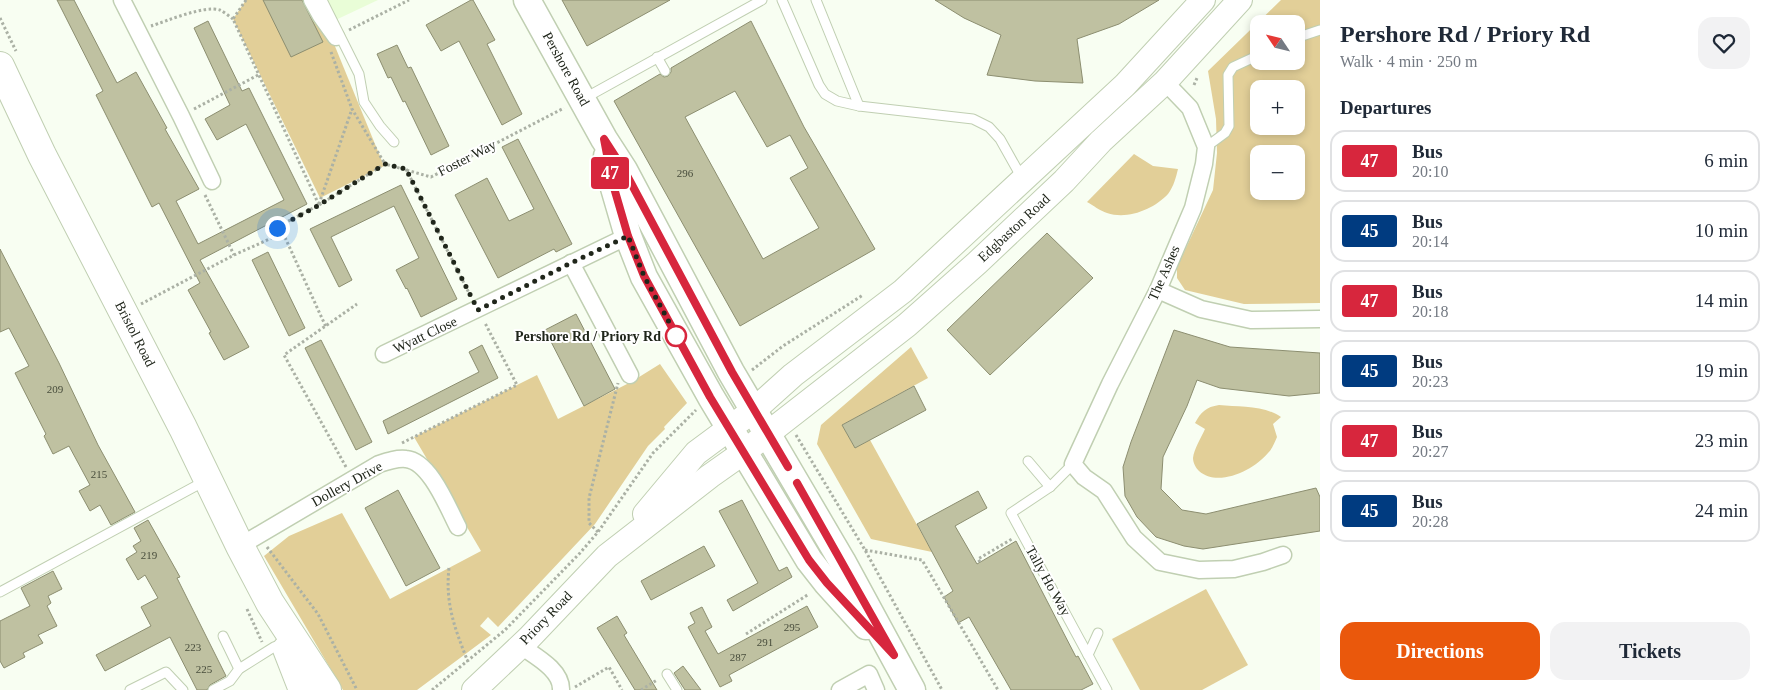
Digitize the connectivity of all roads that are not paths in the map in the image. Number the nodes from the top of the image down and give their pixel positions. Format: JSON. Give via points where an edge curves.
{"nodes":[{"id":1,"x":122,"y":0,"type":"edge"},
{"id":2,"x":312,"y":0,"type":"edge"},
{"id":3,"x":322,"y":0,"type":"edge"},
{"id":4,"x":528,"y":0,"type":"edge"},
{"id":5,"x":762,"y":0,"type":"edge"},
{"id":6,"x":782,"y":0,"type":"edge"},
{"id":7,"x":816,"y":0,"type":"edge"},
{"id":8,"x":1204,"y":0,"type":"edge"},
{"id":9,"x":1240,"y":0,"type":"edge"},
{"id":10,"x":1320,"y":30,"type":"edge"},
{"id":11,"x":1305,"y":35,"type":"edge"},
{"id":12,"x":338,"y":36,"type":"junction"},
{"id":13,"x":657,"y":57,"type":"junction"},
{"id":14,"x":1250,"y":59,"type":"edge"},
{"id":15,"x":1145,"y":64,"type":"junction"},
{"id":16,"x":0,"y":66,"type":"edge"},
{"id":17,"x":665,"y":71,"type":"dead end"},
{"id":18,"x":1165,"y":82,"type":"junction"},
{"id":19,"x":582,"y":99,"type":"junction"},
{"id":20,"x":859,"y":106,"type":"junction"},
{"id":21,"x":604,"y":139,"type":"junction"},
{"id":22,"x":394,"y":142,"type":"dead end"},
{"id":23,"x":1206,"y":147,"type":"junction"},
{"id":24,"x":1023,"y":180,"type":"junction"},
{"id":25,"x":212,"y":181,"type":"road end"},
{"id":26,"x":1044,"y":199,"type":"junction"},
{"id":27,"x":628,"y":236,"type":"junction"},
{"id":28,"x":571,"y":263,"type":"junction"},
{"id":29,"x":1158,"y":290,"type":"junction"},
{"id":30,"x":1320,"y":319,"type":"edge"},
{"id":31,"x":384,"y":354,"type":"dead end"},
{"id":32,"x":630,"y":375,"type":"road end"},
{"id":33,"x":754,"y":410,"type":"junction"},
{"id":34,"x":729,"y":427,"type":"junction"},
{"id":35,"x":768,"y":433,"type":"junction"},
{"id":36,"x":744,"y":452,"type":"junction"},
{"id":37,"x":1028,"y":461,"type":"dead end"},
{"id":38,"x":1073,"y":464,"type":"junction"},
{"id":39,"x":207,"y":480,"type":"junction"},
{"id":40,"x":1050,"y":487,"type":"junction"},
{"id":41,"x":458,"y":527,"type":"dead end"},
{"id":42,"x":240,"y":546,"type":"junction"},
{"id":43,"x":618,"y":546,"type":"junction"},
{"id":44,"x":1283,"y":556,"type":"dead end"},
{"id":45,"x":0,"y":592,"type":"edge"},
{"id":46,"x":270,"y":603,"type":"junction"},
{"id":47,"x":1098,"y":633,"type":"dead end"},
{"id":48,"x":223,"y":636,"type":"dead end"},
{"id":49,"x":285,"y":643,"type":"junction"},
{"id":50,"x":521,"y":646,"type":"junction"},
{"id":51,"x":894,"y":655,"type":"junction"},
{"id":52,"x":1088,"y":655,"type":"junction"},
{"id":53,"x":239,"y":669,"type":"junction"},
{"id":54,"x":667,"y":674,"type":"road end"},
{"id":55,"x":476,"y":688,"type":"edge"},
{"id":56,"x":130,"y":690,"type":"edge"},
{"id":57,"x":183,"y":690,"type":"edge"},
{"id":58,"x":213,"y":690,"type":"edge"},
{"id":59,"x":303,"y":690,"type":"edge"},
{"id":60,"x":327,"y":690,"type":"edge"},
{"id":61,"x":561,"y":690,"type":"edge"},
{"id":62,"x":677,"y":690,"type":"edge"},
{"id":63,"x":840,"y":690,"type":"edge"},
{"id":64,"x":876,"y":690,"type":"edge"},
{"id":65,"x":912,"y":690,"type":"edge"},
{"id":66,"x":1107,"y":690,"type":"edge"}],
"edges":[{"from":1,"to":25,"type":"street"},
{"from":2,"to":12,"type":"street"},
{"from":3,"to":12,"type":"lane"},
{"from":4,"to":19,"type":"main road","name":"Pershore Road"},
{"from":5,"to":13,"type":"lane"},
{"from":6,"to":20,"type":"lane","via":[[825,94]]},
{"from":7,"to":20,"type":"lane"},
{"from":8,"to":15,"type":"main road"},
{"from":9,"to":18,"type":"main road","name":"Edgbaston Road"},
{"from":10,"to":11,"type":"lane"},
{"from":12,"to":22,"type":"lane","via":[[359,74],[364,102]]},
{"from":13,"to":17,"type":"lane"},
{"from":13,"to":19,"type":"lane"},
{"from":14,"to":23,"type":"lane","via":[[1233,67],[1228,75],[1229,126]]},
{"from":15,"to":18,"type":"main road"},
{"from":15,"to":24,"type":"main road"},
{"from":16,"to":39,"type":"highway","name":"Bristol Road"},
{"from":18,"to":23,"type":"street","via":[[1190,108]]},
{"from":18,"to":26,"type":"main road","name":"Edgbaston Road"},
{"from":19,"to":21,"type":"main road","name":"Pershore Road"},
{"from":20,"to":24,"type":"lane","via":[[973,119],[989,127],[1000,139]]},
{"from":21,"to":27,"type":"main road","name":"Pershore Road"},
{"from":21,"to":33,"type":"main road","name":"Pershore Road"},
{"from":23,"to":29,"type":"street","name":"The Ashes","via":[[1193,208]]},
{"from":24,"to":26,"type":"main road"},
{"from":24,"to":33,"type":"main road","via":[[902,291],[793,375]]},
{"from":26,"to":35,"type":"main road","name":"Edgbaston Road","via":[[907,325]]},
{"from":27,"to":28,"type":"street","name":"Wyatt Close"},
{"from":27,"to":34,"type":"main road","name":"Pershore Road","via":[[644,276]]},
{"from":28,"to":31,"type":"street","name":"Wyatt Close"},
{"from":28,"to":32,"type":"street"},
{"from":29,"to":30,"type":"street","via":[[1201,309],[1251,320]]},
{"from":29,"to":38,"type":"street","name":"The Ashes"},
{"from":33,"to":34,"type":"main road","name":"Priory Road"},
{"from":33,"to":35,"type":"main road","name":"Pershore Road"},
{"from":34,"to":36,"type":"main road","name":"Pershore Road"},
{"from":34,"to":43,"type":"main road","name":"Priory Road","via":[[696,452]]},
{"from":35,"to":36,"type":"main road","name":"Priory Road"},
{"from":35,"to":51,"type":"main road","name":"Pershore Road"},
{"from":36,"to":43,"type":"main road","name":"Priory Road"},
{"from":36,"to":51,"type":"main road","name":"Pershore Road","via":[[809,560]]},
{"from":37,"to":40,"type":"lane"},
{"from":38,"to":40,"type":"lane"},
{"from":38,"to":44,"type":"street","via":[[1104,491],[1134,538],[1160,562],[1199,570],[1234,569]]},
{"from":39,"to":42,"type":"highway","name":"Bristol Road"},
{"from":39,"to":45,"type":"lane"},
{"from":40,"to":52,"type":"lane","name":"Tally Ho Way","via":[[1011,513]]},
{"from":41,"to":42,"type":"street","name":"Dollery Drive","via":[[429,473],[414,461],[393,459],[379,464]]},
{"from":42,"to":46,"type":"highway","name":"Bristol Road"},
{"from":43,"to":50,"type":"main road","name":"Priory Road"},
{"from":46,"to":49,"type":"highway","name":"Bristol Road"},
{"from":46,"to":60,"type":"highway","name":"Bristol Road"},
{"from":47,"to":52,"type":"lane"},
{"from":48,"to":53,"type":"lane"},
{"from":49,"to":53,"type":"lane"},
{"from":49,"to":59,"type":"highway","name":"Bristol Road"},
{"from":50,"to":55,"type":"main road","name":"Priory Road"},
{"from":50,"to":61,"type":"street","via":[[557,675]]},
{"from":51,"to":65,"type":"main road","name":"Pershore Road"},
{"from":52,"to":66,"type":"lane","name":"Tally Ho Way"},
{"from":53,"to":58,"type":"lane","via":[[230,681]]},
{"from":54,"to":62,"type":"lane"},
{"from":56,"to":57,"type":"lane","via":[[166,672]]},
{"from":63,"to":64,"type":"street","via":[[869,674]]}]}
